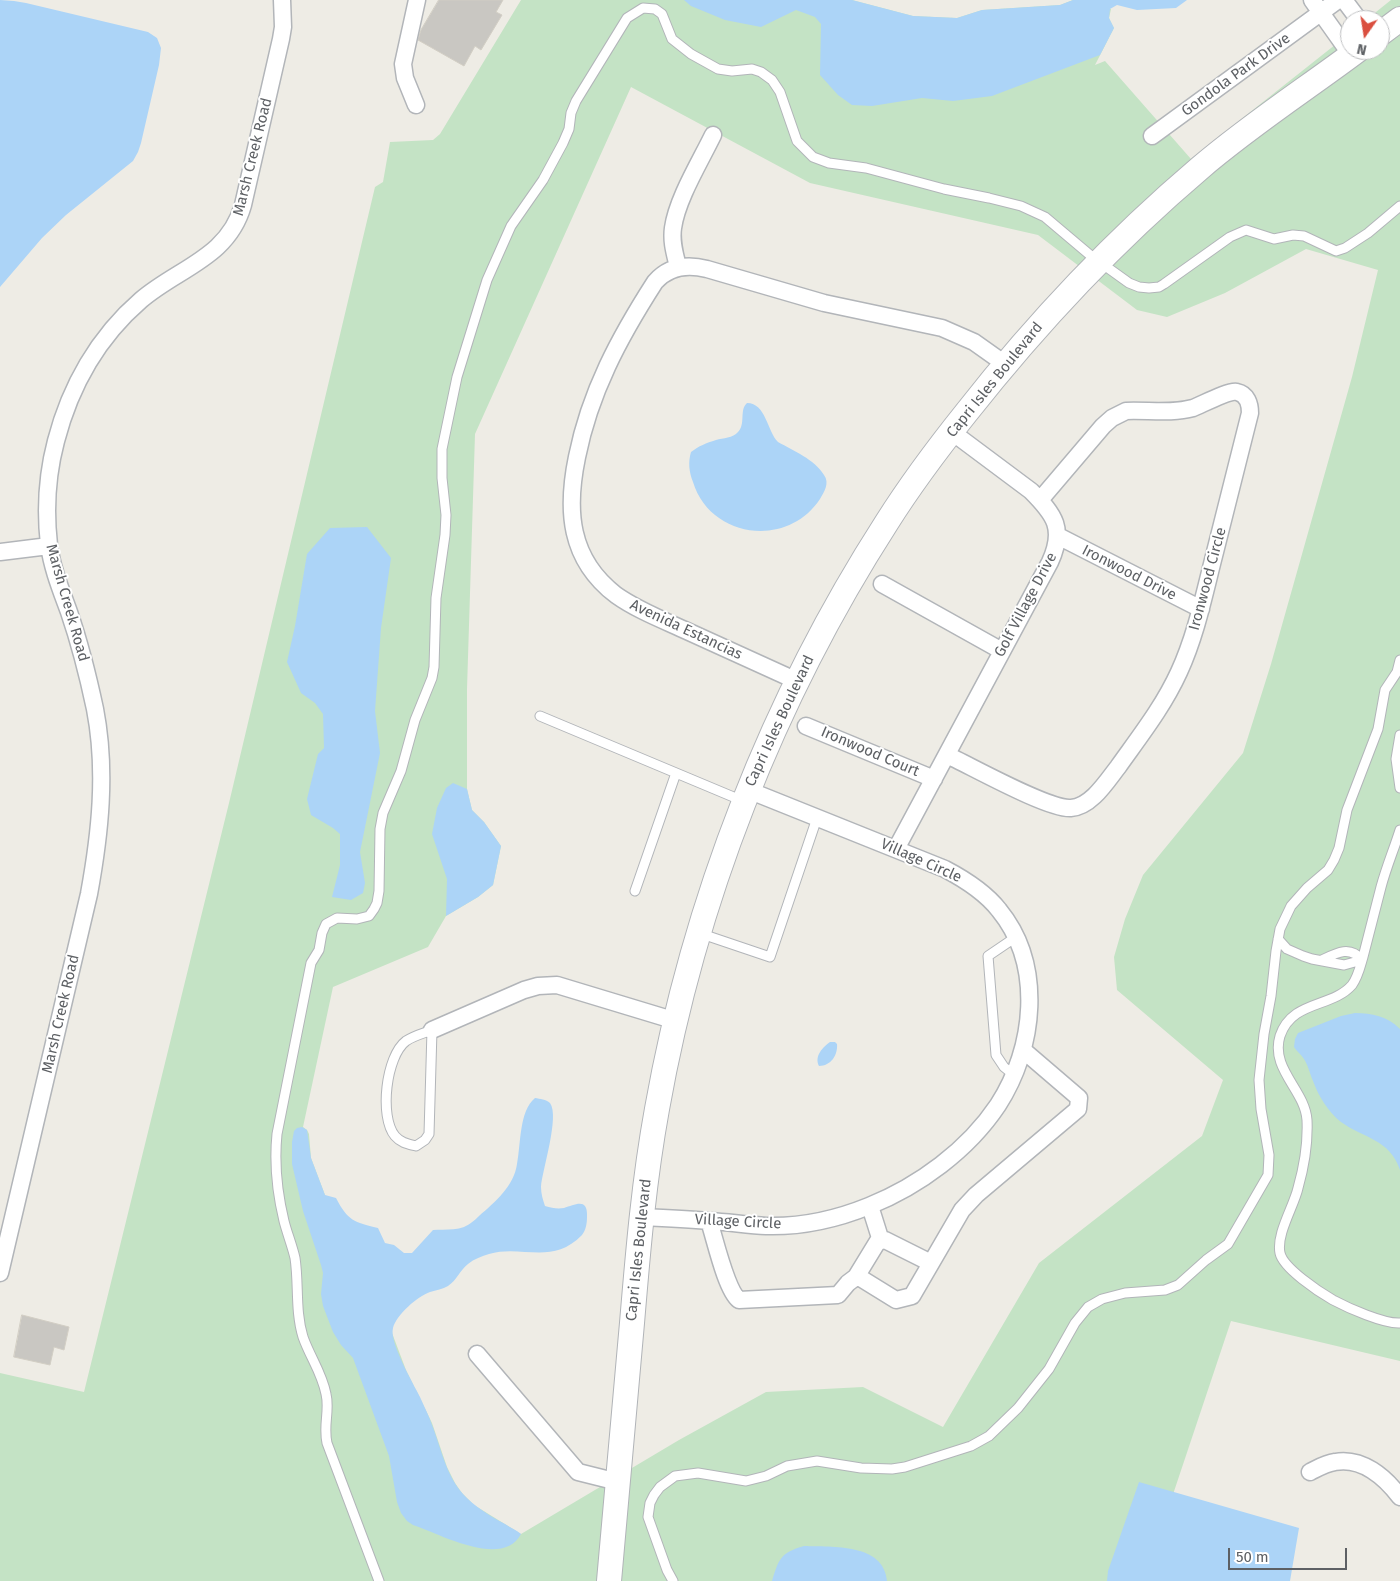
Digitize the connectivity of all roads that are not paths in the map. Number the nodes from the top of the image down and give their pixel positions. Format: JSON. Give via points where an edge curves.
{"nodes":[{"id":1,"x":282,"y":0,"type":"edge"},
{"id":2,"x":417,"y":0,"type":"edge"},
{"id":3,"x":1338,"y":0,"type":"edge"},
{"id":4,"x":1344,"y":0,"type":"edge"},
{"id":5,"x":1316,"y":6,"type":"edge"},
{"id":6,"x":1352,"y":10,"type":"edge"},
{"id":7,"x":1340,"y":35,"type":"edge"},
{"id":8,"x":1345,"y":60,"type":"edge"},
{"id":9,"x":416,"y":105,"type":"dead end"},
{"id":10,"x":713,"y":135,"type":"dead end"},
{"id":11,"x":1152,"y":136,"type":"dead end"},
{"id":12,"x":1400,"y":206,"type":"edge"},
{"id":13,"x":1100,"y":261,"type":"junction"},
{"id":14,"x":678,"y":267,"type":"junction"},
{"id":15,"x":1005,"y":364,"type":"junction"},
{"id":16,"x":952,"y":432,"type":"junction"},
{"id":17,"x":1040,"y":500,"type":"junction"},
{"id":18,"x":1058,"y":536,"type":"junction"},
{"id":19,"x":49,"y":546,"type":"junction"},
{"id":20,"x":0,"y":552,"type":"edge"},
{"id":21,"x":882,"y":584,"type":"dead end"},
{"id":22,"x":1201,"y":609,"type":"junction"},
{"id":23,"x":1002,"y":650,"type":"junction"},
{"id":24,"x":1400,"y":660,"type":"edge"},
{"id":25,"x":797,"y":681,"type":"junction"},
{"id":26,"x":540,"y":716,"type":"dead end"},
{"id":27,"x":806,"y":726,"type":"dead end"},
{"id":28,"x":1400,"y":735,"type":"edge"},
{"id":29,"x":947,"y":755,"type":"junction"},
{"id":30,"x":676,"y":773,"type":"junction"},
{"id":31,"x":934,"y":778,"type":"junction"},
{"id":32,"x":1400,"y":788,"type":"edge"},
{"id":33,"x":746,"y":796,"type":"junction"},
{"id":34,"x":817,"y":818,"type":"junction"},
{"id":35,"x":1400,"y":830,"type":"edge"},
{"id":36,"x":896,"y":849,"type":"junction"},
{"id":37,"x":635,"y":891,"type":"dead end"},
{"id":38,"x":699,"y":933,"type":"junction"},
{"id":39,"x":1016,"y":937,"type":"junction"},
{"id":40,"x":1278,"y":939,"type":"junction"},
{"id":41,"x":1322,"y":960,"type":"junction"},
{"id":42,"x":1362,"y":960,"type":"junction"},
{"id":43,"x":676,"y":1021,"type":"junction"},
{"id":44,"x":432,"y":1030,"type":"junction"},
{"id":45,"x":1023,"y":1050,"type":"junction"},
{"id":46,"x":1014,"y":1075,"type":"junction"},
{"id":47,"x":870,"y":1206,"type":"junction"},
{"id":48,"x":641,"y":1217,"type":"junction"},
{"id":49,"x":709,"y":1221,"type":"junction"},
{"id":50,"x":881,"y":1241,"type":"junction"},
{"id":51,"x":931,"y":1263,"type":"junction"},
{"id":52,"x":0,"y":1273,"type":"edge"},
{"id":53,"x":856,"y":1277,"type":"junction"},
{"id":54,"x":1400,"y":1323,"type":"edge"},
{"id":55,"x":477,"y":1354,"type":"dead end"},
{"id":56,"x":1310,"y":1472,"type":"dead end"},
{"id":57,"x":618,"y":1482,"type":"junction"},
{"id":58,"x":1400,"y":1497,"type":"edge"},
{"id":59,"x":379,"y":1581,"type":"edge"},
{"id":60,"x":610,"y":1581,"type":"edge"},
{"id":61,"x":673,"y":1581,"type":"edge"}],
"edges":[{"from":1,"to":19,"type":"street","name":"Marsh Creek Road","via":[[281,39],[241,213],[230,235],[217,249],[159,286],[126,314],[82,373],[64,412],[50,468],[47,494]]},
{"from":2,"to":9,"type":"street","via":[[403,64]]},
{"from":3,"to":5,"type":"street","name":"Gondola Park Drive"},
{"from":4,"to":6,"type":"street"},
{"from":5,"to":7,"type":"street"},
{"from":5,"to":11,"type":"street","name":"Gondola Park Drive"},
{"from":8,"to":13,"type":"street","name":"Capri Isles Boulevard","via":[[1201,167]]},
{"from":10,"to":14,"type":"street","via":[[677,208],[672,240]]},
{"from":12,"to":13,"type":"lane","via":[[1368,234],[1336,251],[1304,236],[1276,239],[1250,230],[1238,232],[1153,288],[1134,285]]},
{"from":13,"to":15,"type":"street","name":"Capri Isles Boulevard"},
{"from":13,"to":59,"type":"lane","via":[[1045,217],[1022,206],[813,157],[796,141],[780,92],[772,80],[752,70],[718,68],[691,54],[672,38],[662,14],[655,9],[643,8],[627,18],[576,102],[563,143],[543,180],[511,226],[487,280],[457,377],[442,449],[446,515],[436,598],[433,674],[415,720],[401,771],[383,813],[379,891],[374,909],[364,918],[337,918],[326,924],[319,950],[311,963],[277,1134],[278,1192],[297,1274],[301,1328],[328,1400],[327,1443]]},
{"from":14,"to":15,"type":"street","via":[[700,267],[832,305],[942,328],[974,342]]},
{"from":14,"to":25,"type":"street","name":"Avenida Estancias","via":[[654,282],[619,342],[591,401],[572,485],[570,504],[575,536],[593,571],[624,600]]},
{"from":15,"to":16,"type":"street","name":"Capri Isles Boulevard"},
{"from":16,"to":17,"type":"street","name":"Golf Village Drive"},
{"from":16,"to":25,"type":"street","name":"Capri Isles Boulevard","via":[[874,543]]},
{"from":17,"to":18,"type":"street","name":"Golf Village Drive","via":[[1052,516]]},
{"from":17,"to":22,"type":"street","name":"Ironwood Circle","via":[[1103,426],[1120,413],[1183,410],[1228,392],[1243,394],[1248,400],[1250,413]]},
{"from":18,"to":22,"type":"street","name":"Ironwood Drive"},
{"from":18,"to":23,"type":"street","name":"Golf Village Drive","via":[[1056,550]]},
{"from":19,"to":20,"type":"street"},
{"from":19,"to":52,"type":"street","name":"Marsh Creek Road","via":[[79,642],[95,712],[101,774],[99,834],[89,894]]},
{"from":21,"to":23,"type":"street"},
{"from":22,"to":29,"type":"street","name":"Ironwood Circle","via":[[1184,660],[1158,712],[1111,776],[1083,805],[1070,808],[1054,806]]},
{"from":23,"to":29,"type":"street","name":"Golf Village Drive"},
{"from":24,"to":40,"type":"lane","via":[[1397,672],[1385,690],[1378,730],[1346,810],[1334,860],[1292,906]]},
{"from":25,"to":33,"type":"street","name":"Capri Isles Boulevard"},
{"from":26,"to":30,"type":"lane","name":"Capri Isles Boulevard"},
{"from":27,"to":31,"type":"street","name":"Ironwood Court"},
{"from":28,"to":32,"type":"lane","via":[[1396,759]]},
{"from":29,"to":31,"type":"street"},
{"from":30,"to":33,"type":"lane","name":"Capri Isles Boulevard"},
{"from":30,"to":37,"type":"lane"},
{"from":31,"to":36,"type":"street"},
{"from":33,"to":34,"type":"street","name":"Village Circle"},
{"from":33,"to":38,"type":"street","name":"Capri Isles Boulevard"},
{"from":34,"to":36,"type":"street","name":"Village Circle"},
{"from":34,"to":38,"type":"lane","via":[[770,956]]},
{"from":35,"to":42,"type":"lane"},
{"from":36,"to":39,"type":"street","name":"Village Circle","via":[[945,869],[973,885],[999,910]]},
{"from":38,"to":43,"type":"street","name":"Capri Isles Boulevard"},
{"from":39,"to":45,"type":"street","name":"Village Circle","via":[[1028,984],[1028,1024]]},
{"from":39,"to":46,"type":"lane","via":[[988,956],[996,1055]]},
{"from":40,"to":41,"type":"lane","via":[[1298,954]]},
{"from":40,"to":61,"type":"lane","via":[[1259,1080],[1269,1155],[1268,1174],[1224,1248],[1178,1285],[1165,1290],[1109,1297],[1088,1307],[1075,1322],[1049,1369],[1018,1408],[989,1436],[971,1446],[892,1469],[817,1461],[787,1466],[746,1481],[698,1473],[675,1476],[654,1495],[648,1518]]},
{"from":41,"to":42,"type":"lane","via":[[1344,965]]},
{"from":41,"to":42,"type":"lane","via":[[1345,951]]},
{"from":42,"to":54,"type":"lane","via":[[1352,985],[1344,992],[1298,1013],[1284,1028],[1279,1040],[1282,1065],[1303,1102],[1307,1122],[1298,1188],[1281,1236],[1280,1253],[1287,1266],[1328,1297],[1353,1309]]},
{"from":43,"to":44,"type":"street","via":[[556,985],[524,990]]},
{"from":43,"to":48,"type":"street","name":"Capri Isles Boulevard","via":[[656,1110]]},
{"from":44,"to":44,"type":"lane","via":[[406,1041],[392,1062],[388,1079],[390,1128],[404,1143],[416,1146],[429,1134]]},
{"from":45,"to":46,"type":"street","name":"Village Circle"},
{"from":45,"to":51,"type":"street","via":[[1079,1098],[1078,1109],[976,1195],[962,1210]]},
{"from":46,"to":47,"type":"street","name":"Village Circle","via":[[997,1106],[953,1154],[910,1186]]},
{"from":47,"to":49,"type":"street","name":"Village Circle","via":[[843,1215],[787,1225]]},
{"from":47,"to":50,"type":"street"},
{"from":48,"to":49,"type":"street","name":"Village Circle"},
{"from":48,"to":57,"type":"street","name":"Capri Isles Boulevard"},
{"from":49,"to":53,"type":"street","via":[[729,1285],[739,1300],[838,1295]]},
{"from":50,"to":51,"type":"street","via":[[886,1240]]},
{"from":50,"to":53,"type":"street"},
{"from":51,"to":53,"type":"street","via":[[912,1296],[896,1300]]},
{"from":55,"to":57,"type":"street","via":[[578,1472]]},
{"from":56,"to":58,"type":"street","via":[[1335,1462],[1355,1463],[1378,1474]]},
{"from":57,"to":60,"type":"street","name":"Capri Isles Boulevard"}]}
